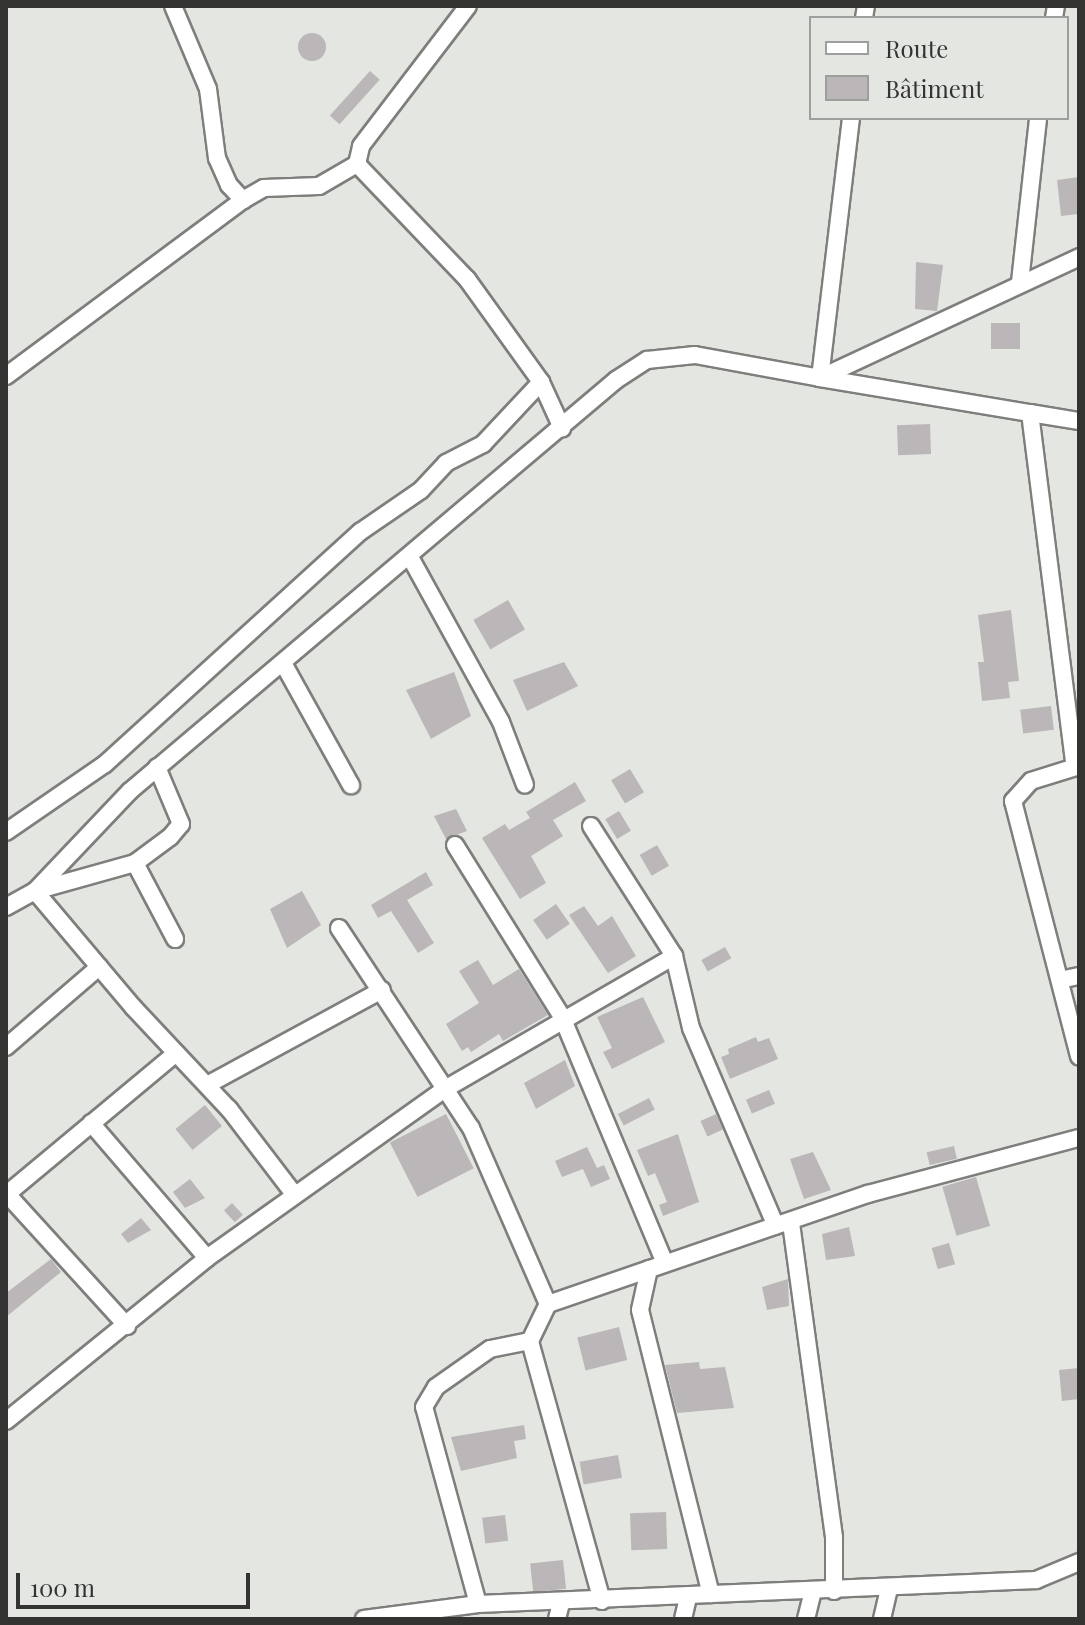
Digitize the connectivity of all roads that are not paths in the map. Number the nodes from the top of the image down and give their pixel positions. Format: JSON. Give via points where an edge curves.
{"nodes":[{"id":1,"x":173,"y":6,"type":"edge"},
{"id":2,"x":468,"y":6,"type":"edge"},
{"id":3,"x":851,"y":120,"type":"edge"},
{"id":4,"x":1038,"y":120,"type":"edge"},
{"id":5,"x":357,"y":164,"type":"junction"},
{"id":6,"x":243,"y":200,"type":"junction"},
{"id":7,"x":1079,"y":257,"type":"edge"},
{"id":8,"x":1020,"y":282,"type":"junction"},
{"id":9,"x":6,"y":376,"type":"edge"},
{"id":10,"x":820,"y":378,"type":"junction"},
{"id":11,"x":541,"y":382,"type":"junction"},
{"id":12,"x":1030,"y":413,"type":"junction"},
{"id":13,"x":1079,"y":421,"type":"edge"},
{"id":14,"x":562,"y":428,"type":"junction"},
{"id":15,"x":410,"y":557,"type":"junction"},
{"id":16,"x":283,"y":663,"type":"junction"},
{"id":17,"x":157,"y":767,"type":"junction"},
{"id":18,"x":1077,"y":767,"type":"edge"},
{"id":19,"x":351,"y":785,"type":"dead end"},
{"id":20,"x":525,"y":785,"type":"dead end"},
{"id":21,"x":591,"y":826,"type":"dead end"},
{"id":22,"x":6,"y":832,"type":"edge"},
{"id":23,"x":455,"y":845,"type":"dead end"},
{"id":24,"x":135,"y":863,"type":"junction"},
{"id":25,"x":35,"y":891,"type":"junction"},
{"id":26,"x":6,"y":907,"type":"edge"},
{"id":27,"x":339,"y":928,"type":"dead end"},
{"id":28,"x":175,"y":939,"type":"dead end"},
{"id":29,"x":674,"y":956,"type":"junction"},
{"id":30,"x":99,"y":967,"type":"junction"},
{"id":31,"x":1079,"y":976,"type":"edge"},
{"id":32,"x":1060,"y":980,"type":"junction"},
{"id":33,"x":382,"y":990,"type":"junction"},
{"id":34,"x":562,"y":1017,"type":"junction"},
{"id":35,"x":6,"y":1047,"type":"edge"},
{"id":36,"x":176,"y":1053,"type":"junction"},
{"id":37,"x":1079,"y":1057,"type":"edge"},
{"id":38,"x":207,"y":1085,"type":"junction"},
{"id":39,"x":445,"y":1089,"type":"junction"},
{"id":40,"x":91,"y":1123,"type":"junction"},
{"id":41,"x":1079,"y":1138,"type":"edge"},
{"id":42,"x":7,"y":1193,"type":"edge"},
{"id":43,"x":294,"y":1194,"type":"junction"},
{"id":44,"x":784,"y":1224,"type":"junction"},
{"id":45,"x":207,"y":1258,"type":"junction"},
{"id":46,"x":657,"y":1266,"type":"junction"},
{"id":47,"x":548,"y":1304,"type":"junction"},
{"id":48,"x":127,"y":1326,"type":"junction"},
{"id":49,"x":530,"y":1341,"type":"junction"},
{"id":50,"x":7,"y":1419,"type":"edge"},
{"id":51,"x":1079,"y":1562,"type":"edge"},
{"id":52,"x":889,"y":1589,"type":"junction"},
{"id":53,"x":813,"y":1591,"type":"junction"},
{"id":54,"x":834,"y":1591,"type":"junction"},
{"id":55,"x":711,"y":1594,"type":"junction"},
{"id":56,"x":688,"y":1597,"type":"junction"},
{"id":57,"x":602,"y":1601,"type":"junction"},
{"id":58,"x":478,"y":1604,"type":"junction"},
{"id":59,"x":559,"y":1611,"type":"edge"},
{"id":60,"x":364,"y":1619,"type":"edge"},
{"id":61,"x":683,"y":1619,"type":"edge"},
{"id":62,"x":806,"y":1619,"type":"edge"},
{"id":63,"x":882,"y":1619,"type":"edge"}],
"edges":[{"from":1,"to":6,"type":"street","via":[[208,89],[217,158],[229,185]]},
{"from":2,"to":5,"type":"street","via":[[361,146]]},
{"from":3,"to":10,"type":"street"},
{"from":4,"to":8,"type":"street"},
{"from":5,"to":6,"type":"street","via":[[319,186],[264,188]]},
{"from":5,"to":11,"type":"street","via":[[467,279]]},
{"from":6,"to":9,"type":"street"},
{"from":7,"to":8,"type":"street"},
{"from":8,"to":10,"type":"street"},
{"from":10,"to":12,"type":"street"},
{"from":10,"to":14,"type":"street","via":[[695,355],[647,360]]},
{"from":11,"to":14,"type":"street"},
{"from":11,"to":22,"type":"street","via":[[483,444],[446,463],[421,490],[360,532],[105,764]]},
{"from":12,"to":13,"type":"street"},
{"from":12,"to":18,"type":"street"},
{"from":14,"to":15,"type":"street"},
{"from":15,"to":16,"type":"street"},
{"from":15,"to":20,"type":"street","via":[[501,722]]},
{"from":16,"to":17,"type":"street"},
{"from":16,"to":19,"type":"street"},
{"from":17,"to":24,"type":"street","via":[[181,824]]},
{"from":17,"to":25,"type":"street"},
{"from":18,"to":32,"type":"street","via":[[1031,781],[1013,801]]},
{"from":21,"to":29,"type":"street"},
{"from":23,"to":34,"type":"street"},
{"from":24,"to":25,"type":"street"},
{"from":24,"to":28,"type":"street"},
{"from":25,"to":26,"type":"street"},
{"from":25,"to":30,"type":"street"},
{"from":27,"to":33,"type":"street"},
{"from":29,"to":34,"type":"street"},
{"from":29,"to":44,"type":"street","via":[[691,1028]]},
{"from":30,"to":35,"type":"street"},
{"from":30,"to":36,"type":"street"},
{"from":31,"to":32,"type":"street"},
{"from":32,"to":37,"type":"street"},
{"from":33,"to":38,"type":"street"},
{"from":33,"to":39,"type":"street"},
{"from":34,"to":39,"type":"street"},
{"from":34,"to":46,"type":"street"},
{"from":36,"to":38,"type":"street"},
{"from":36,"to":40,"type":"street"},
{"from":38,"to":43,"type":"street"},
{"from":39,"to":43,"type":"street"},
{"from":39,"to":47,"type":"street","via":[[471,1128]]},
{"from":40,"to":42,"type":"street"},
{"from":40,"to":45,"type":"street"},
{"from":41,"to":44,"type":"street","via":[[971,1163]]},
{"from":42,"to":48,"type":"street"},
{"from":43,"to":45,"type":"street"},
{"from":44,"to":46,"type":"street"},
{"from":44,"to":54,"type":"street","via":[[834,1538]]},
{"from":45,"to":48,"type":"street"},
{"from":46,"to":47,"type":"street"},
{"from":46,"to":55,"type":"street","via":[[640,1310]]},
{"from":47,"to":49,"type":"street"},
{"from":48,"to":50,"type":"street","via":[[92,1348]]},
{"from":49,"to":57,"type":"street"},
{"from":49,"to":58,"type":"street","via":[[490,1349],[436,1387],[424,1407]]},
{"from":51,"to":52,"type":"street","via":[[1036,1580]]},
{"from":52,"to":54,"type":"street"},
{"from":52,"to":63,"type":"street"},
{"from":53,"to":54,"type":"street"},
{"from":53,"to":55,"type":"street"},
{"from":53,"to":62,"type":"street"},
{"from":55,"to":56,"type":"street"},
{"from":56,"to":57,"type":"street"},
{"from":56,"to":61,"type":"street"},
{"from":57,"to":59,"type":"street"},
{"from":58,"to":59,"type":"street"},
{"from":58,"to":60,"type":"street"}]}
